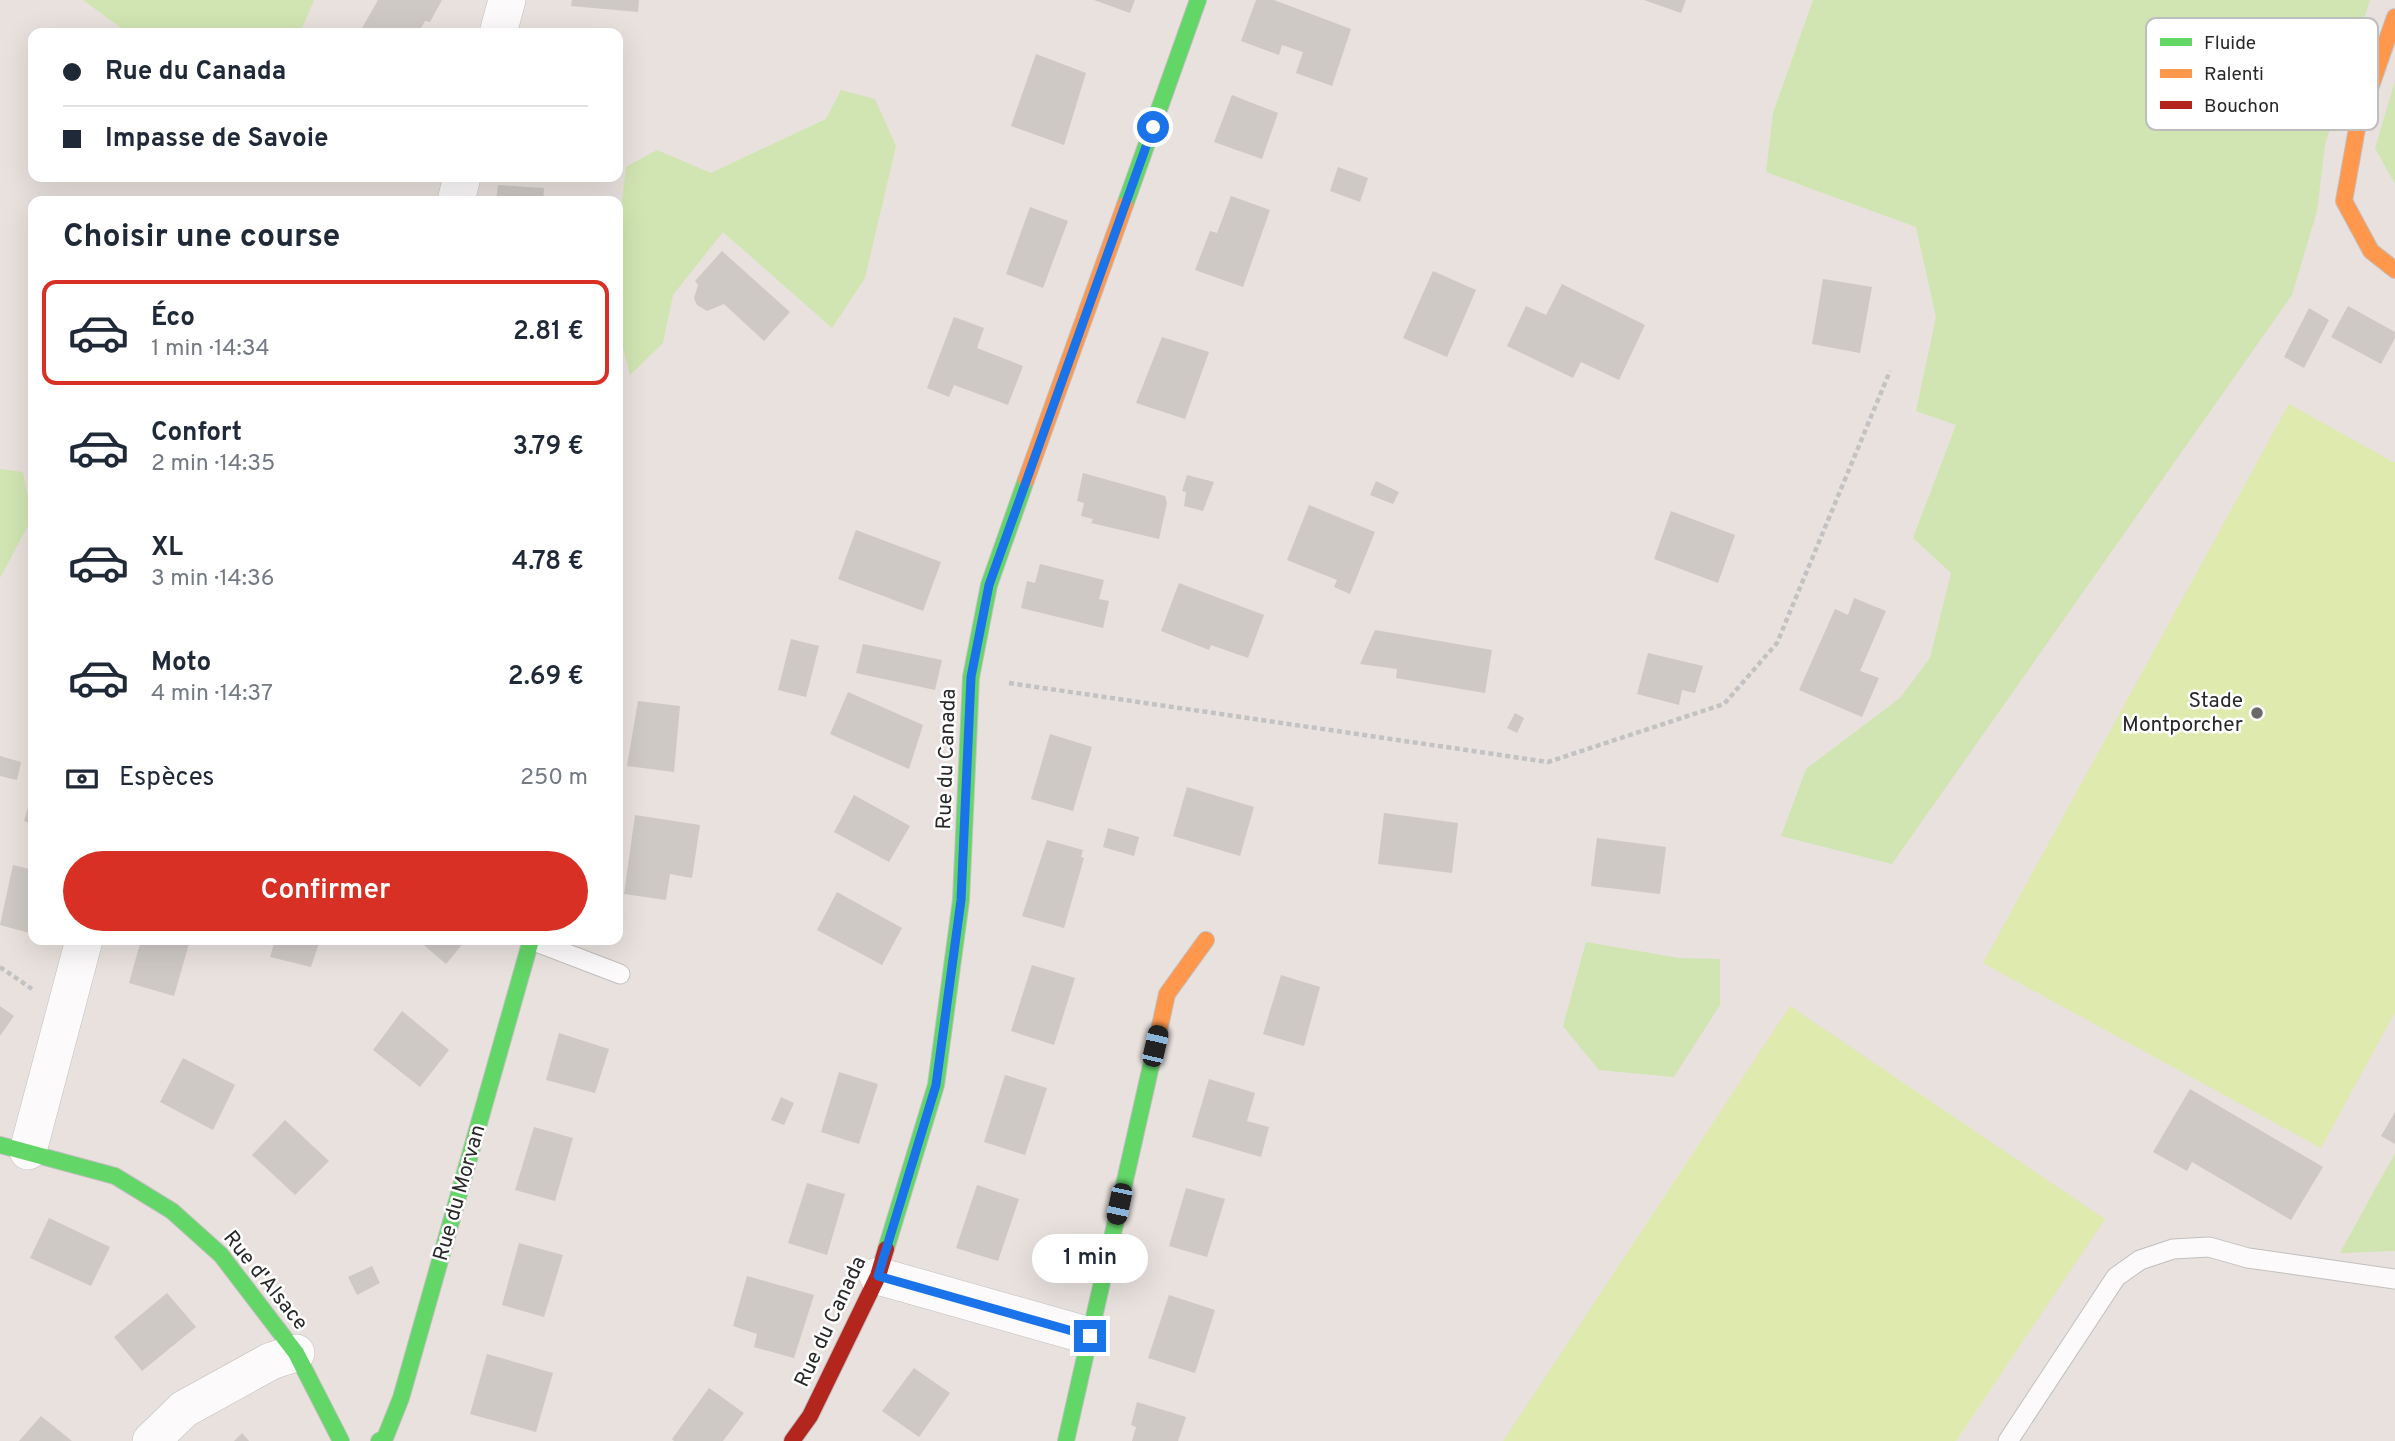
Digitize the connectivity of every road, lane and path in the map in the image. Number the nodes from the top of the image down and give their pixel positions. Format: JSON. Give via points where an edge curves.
{"nodes":[{"id":1,"x":507,"y":0,"type":"edge"},
{"id":2,"x":1198,"y":0,"type":"edge"},
{"id":3,"x":2395,"y":18,"type":"edge"},
{"id":4,"x":499,"y":28,"type":"edge"},
{"id":5,"x":2378,"y":66,"type":"edge"},
{"id":6,"x":2357,"y":130,"type":"edge"},
{"id":7,"x":2395,"y":270,"type":"edge"},
{"id":8,"x":1890,"y":371,"type":"dead end"},
{"id":9,"x":971,"y":677,"type":"junction"},
{"id":10,"x":1206,"y":940,"type":"dead end"},
{"id":11,"x":82,"y":945,"type":"edge"},
{"id":12,"x":530,"y":945,"type":"edge"},
{"id":13,"x":544,"y":945,"type":"edge"},
{"id":14,"x":620,"y":974,"type":"dead end"},
{"id":15,"x":14,"y":1148,"type":"edge"},
{"id":16,"x":878,"y":1276,"type":"junction"},
{"id":17,"x":2395,"y":1279,"type":"edge"},
{"id":18,"x":1090,"y":1336,"type":"junction"},
{"id":19,"x":296,"y":1353,"type":"junction"},
{"id":20,"x":151,"y":1441,"type":"edge"},
{"id":21,"x":341,"y":1441,"type":"edge"},
{"id":22,"x":379,"y":1441,"type":"edge"},
{"id":23,"x":792,"y":1441,"type":"edge"},
{"id":24,"x":1066,"y":1441,"type":"edge"},
{"id":25,"x":2008,"y":1441,"type":"edge"}],
"edges":[{"from":1,"to":4,"type":"street"},
{"from":2,"to":9,"type":"street","name":"Rue du Canada","via":[[989,585]]},
{"from":3,"to":5,"type":"street"},
{"from":6,"to":7,"type":"street","via":[[2344,201],[2371,251]]},
{"from":8,"to":9,"type":"path","via":[[1777,643],[1724,704],[1548,762]]},
{"from":9,"to":16,"type":"street","name":"Rue du Canada","via":[[961,900],[936,1085]]},
{"from":10,"to":18,"type":"street","via":[[1167,993]]},
{"from":11,"to":15,"type":"street"},
{"from":12,"to":22,"type":"street","name":"Rue du Morvan","via":[[401,1398],[385,1438]]},
{"from":13,"to":14,"type":"lane"},
{"from":15,"to":19,"type":"street","name":"Rue d'Alsace","via":[[115,1176],[172,1211],[221,1255]]},
{"from":16,"to":18,"type":"street"},
{"from":16,"to":23,"type":"street","name":"Rue du Canada","via":[[810,1416]]},
{"from":17,"to":25,"type":"lane","via":[[2248,1258],[2209,1247],[2173,1249],[2140,1261],[2116,1277]]},
{"from":18,"to":24,"type":"street"},
{"from":19,"to":20,"type":"street","via":[[271,1361],[184,1409]]},
{"from":19,"to":21,"type":"street","name":"Rue d'Alsace"}]}
